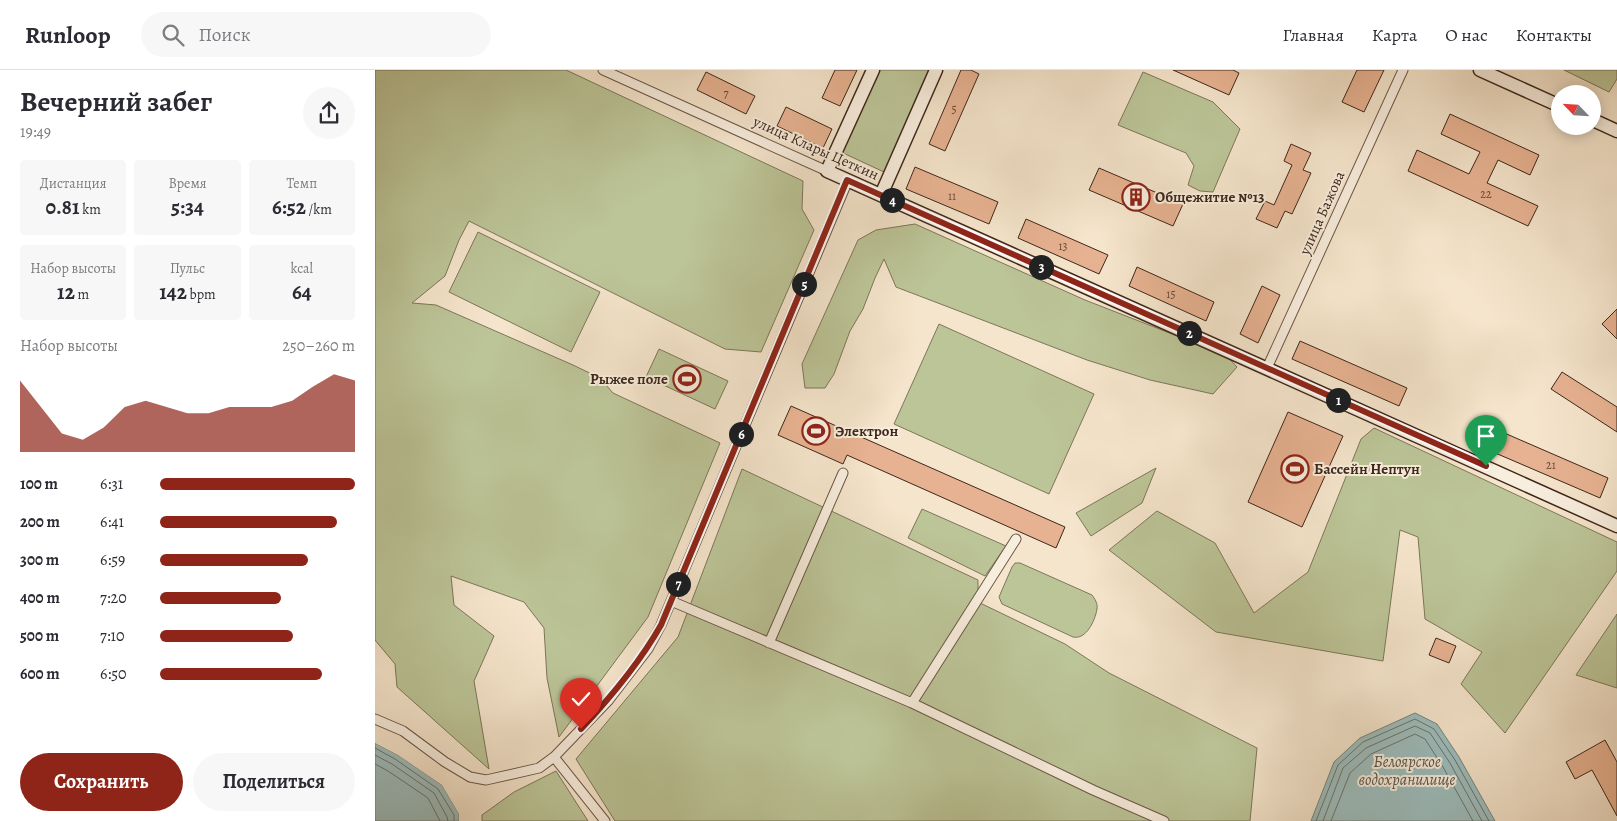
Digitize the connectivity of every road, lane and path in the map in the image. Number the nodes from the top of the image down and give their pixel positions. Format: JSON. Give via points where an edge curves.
{"nodes":[{"id":1,"x":603,"y":70,"type":"edge"},
{"id":2,"x":873,"y":70,"type":"edge"},
{"id":3,"x":936,"y":70,"type":"edge"},
{"id":4,"x":1403,"y":70,"type":"edge"},
{"id":5,"x":1480,"y":70,"type":"edge"},
{"id":6,"x":1551,"y":102,"type":"edge"},
{"id":7,"x":1601,"y":124,"type":"edge"},
{"id":8,"x":1617,"y":131,"type":"edge"},
{"id":9,"x":827,"y":170,"type":"junction"},
{"id":10,"x":847,"y":180,"type":"junction"},
{"id":11,"x":881,"y":195,"type":"junction"},
{"id":12,"x":1267,"y":368,"type":"junction"},
{"id":13,"x":843,"y":472,"type":"dead end"},
{"id":14,"x":1617,"y":526,"type":"edge"},
{"id":15,"x":1016,"y":539,"type":"dead end"},
{"id":16,"x":671,"y":602,"type":"junction"},
{"id":17,"x":769,"y":643,"type":"junction"},
{"id":18,"x":912,"y":703,"type":"junction"},
{"id":19,"x":375,"y":719,"type":"edge"},
{"id":20,"x":554,"y":757,"type":"junction"},
{"id":21,"x":605,"y":821,"type":"edge"},
{"id":22,"x":1164,"y":821,"type":"edge"}],
"edges":[{"from":1,"to":9,"type":"street","name":"улица Клары Цеткин"},
{"from":2,"to":9,"type":"street"},
{"from":3,"to":11,"type":"street"},
{"from":4,"to":12,"type":"street","name":"улица Бажова"},
{"from":5,"to":6,"type":"street"},
{"from":7,"to":8,"type":"street"},
{"from":9,"to":10,"type":"street","name":"улица Клары Цеткин"},
{"from":10,"to":11,"type":"street","name":"улица Клары Цеткин"},
{"from":10,"to":16,"type":"street"},
{"from":11,"to":12,"type":"street","name":"улица Клары Цеткин"},
{"from":12,"to":14,"type":"street","name":"улица Клары Цеткин"},
{"from":13,"to":17,"type":"street"},
{"from":15,"to":18,"type":"street"},
{"from":16,"to":17,"type":"street"},
{"from":16,"to":20,"type":"street","via":[[648,649],[608,701]]},
{"from":17,"to":18,"type":"street"},
{"from":18,"to":22,"type":"street"},
{"from":19,"to":20,"type":"street","via":[[403,731],[470,777],[486,780],[539,768]]},
{"from":20,"to":21,"type":"street"}]}
